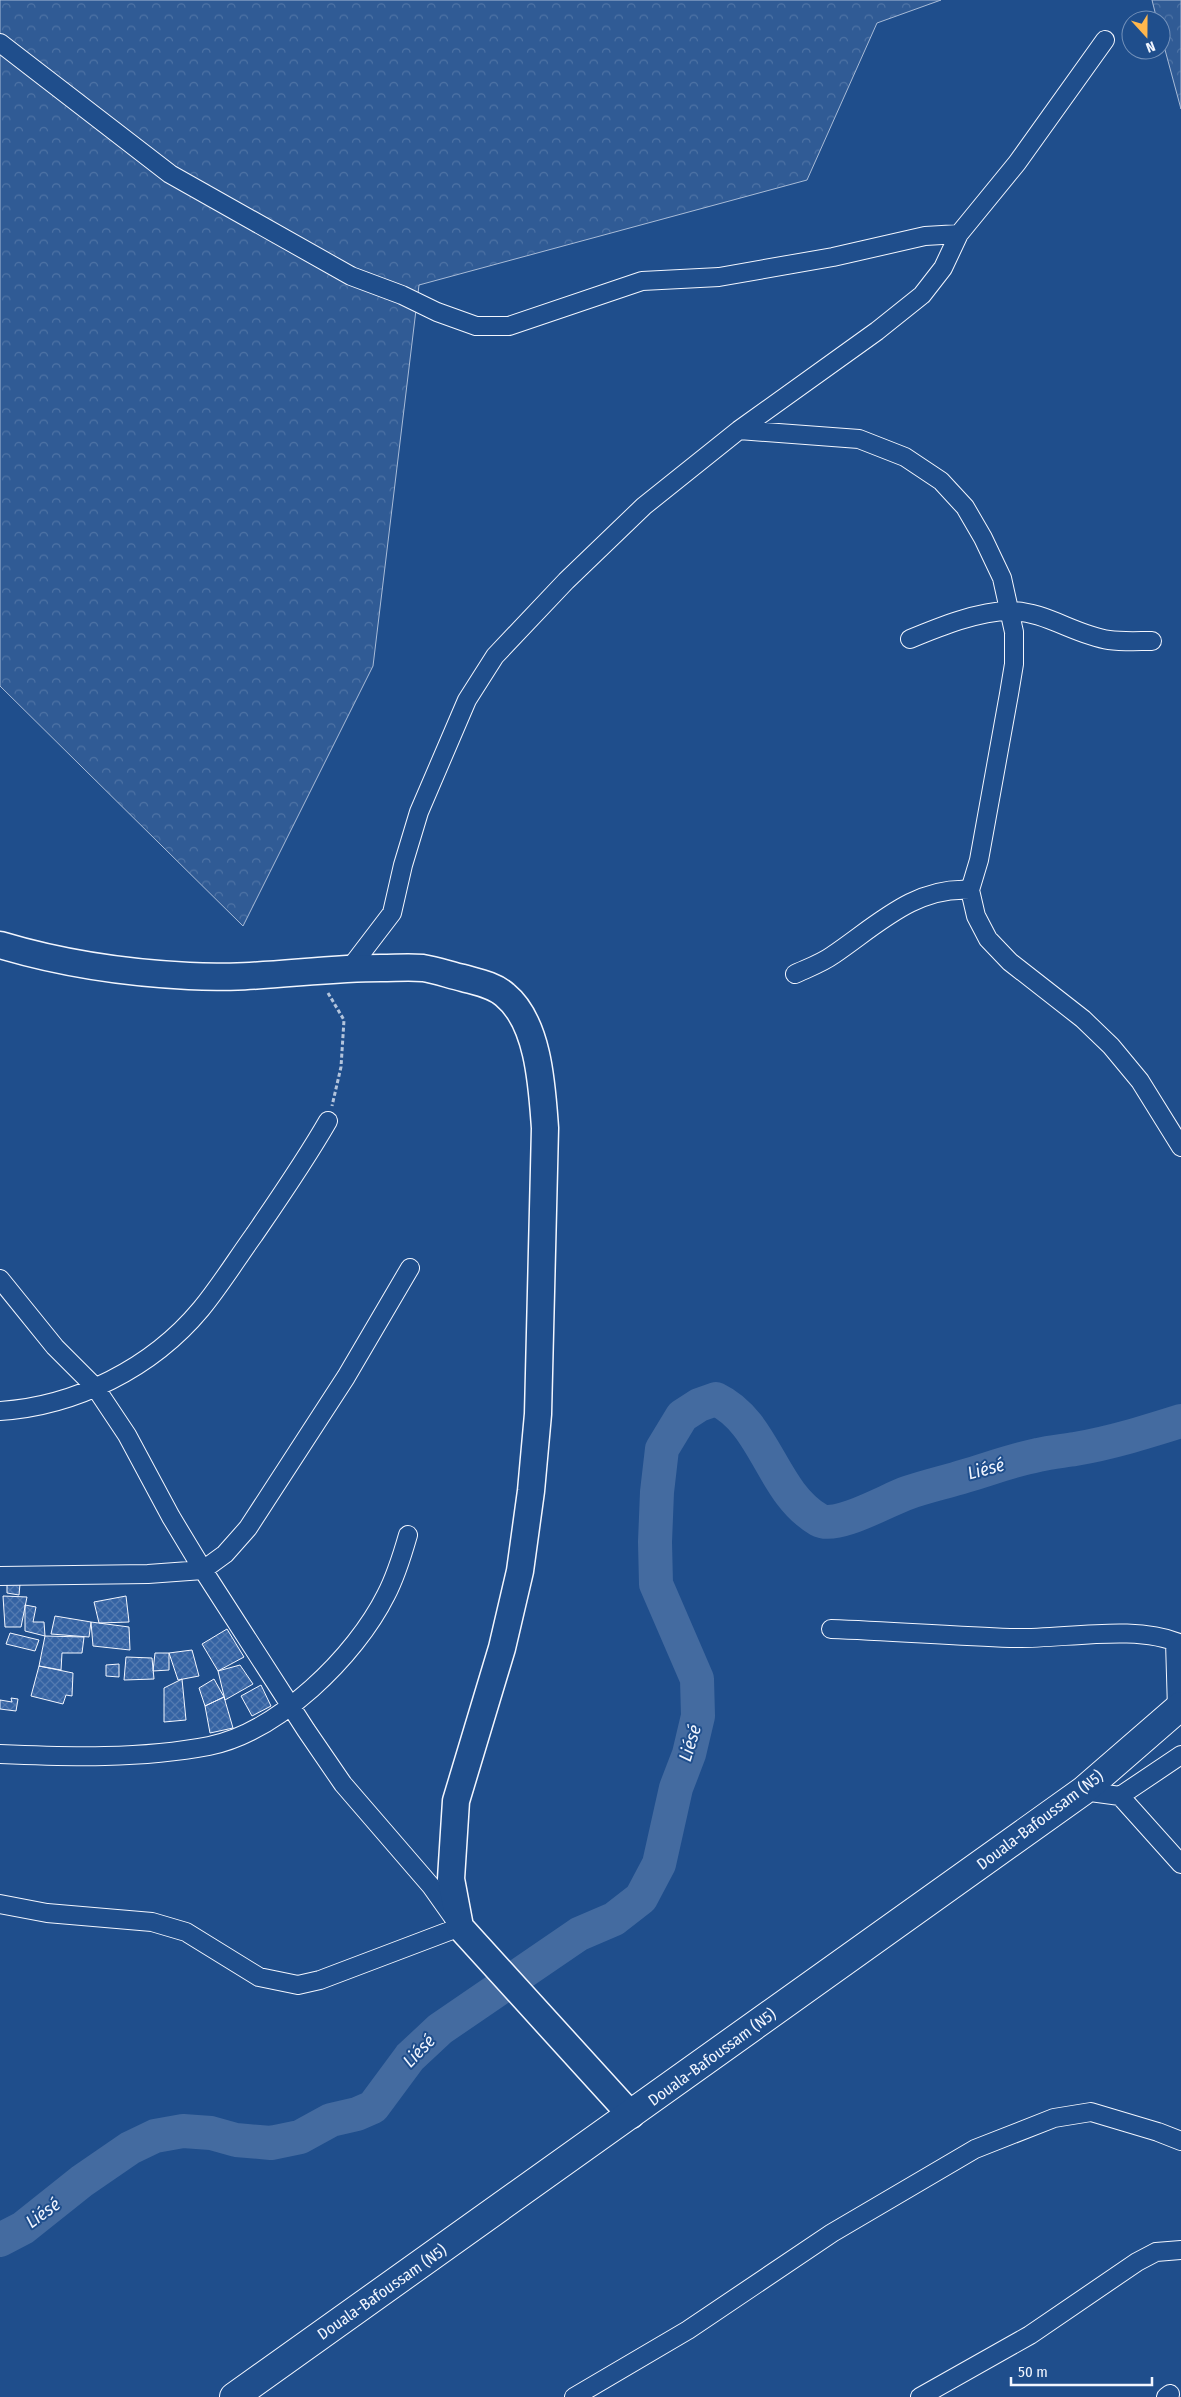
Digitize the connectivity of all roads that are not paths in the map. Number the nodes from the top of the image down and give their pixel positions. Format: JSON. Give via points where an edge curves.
{"nodes":[{"id":1,"x":1105,"y":40,"type":"dead end"},
{"id":2,"x":0,"y":43,"type":"edge"},
{"id":3,"x":959,"y":234,"type":"junction"},
{"id":4,"x":739,"y":430,"type":"junction"},
{"id":5,"x":1010,"y":611,"type":"junction"},
{"id":6,"x":910,"y":639,"type":"dead end"},
{"id":7,"x":1152,"y":641,"type":"dead end"},
{"id":8,"x":970,"y":890,"type":"junction"},
{"id":9,"x":0,"y":944,"type":"edge"},
{"id":10,"x":350,"y":968,"type":"junction"},
{"id":11,"x":795,"y":974,"type":"dead end"},
{"id":12,"x":328,"y":1121,"type":"road end"},
{"id":13,"x":1181,"y":1147,"type":"edge"},
{"id":14,"x":410,"y":1268,"type":"dead end"},
{"id":15,"x":0,"y":1279,"type":"edge"},
{"id":16,"x":95,"y":1387,"type":"junction"},
{"id":17,"x":0,"y":1411,"type":"edge"},
{"id":18,"x":408,"y":1535,"type":"dead end"},
{"id":19,"x":203,"y":1570,"type":"junction"},
{"id":20,"x":0,"y":1576,"type":"edge"},
{"id":21,"x":831,"y":1629,"type":"dead end"},
{"id":22,"x":1178,"y":1643,"type":"edge"},
{"id":23,"x":290,"y":1706,"type":"junction"},
{"id":24,"x":1179,"y":1707,"type":"edge"},
{"id":25,"x":0,"y":1754,"type":"edge"},
{"id":26,"x":1181,"y":1755,"type":"edge"},
{"id":27,"x":1083,"y":1791,"type":"junction"},
{"id":28,"x":1120,"y":1796,"type":"junction"},
{"id":29,"x":1181,"y":1864,"type":"edge"},
{"id":30,"x":0,"y":1904,"type":"edge"},
{"id":31,"x":460,"y":1927,"type":"junction"},
{"id":32,"x":631,"y":2115,"type":"junction"},
{"id":33,"x":1181,"y":2141,"type":"edge"},
{"id":34,"x":1181,"y":2250,"type":"edge"},
{"id":35,"x":234,"y":2397,"type":"edge"},
{"id":36,"x":574,"y":2397,"type":"edge"},
{"id":37,"x":920,"y":2397,"type":"edge"}],
"edges":[{"from":1,"to":3,"type":"street","via":[[1017,163]]},
{"from":2,"to":3,"type":"street","via":[[170,174],[351,276],[476,326],[509,326],[642,281],[719,277],[925,236]]},
{"from":3,"to":4,"type":"street","via":[[943,268],[922,295]]},
{"from":4,"to":5,"type":"street","via":[[859,439],[906,457],[942,481],[965,506],[983,538],[1002,578]]},
{"from":4,"to":10,"type":"street","via":[[644,506],[559,588],[495,656],[467,700],[419,812],[392,913]]},
{"from":5,"to":6,"type":"street","via":[[948,623]]},
{"from":5,"to":7,"type":"street","via":[[1040,616],[1110,640]]},
{"from":5,"to":8,"type":"street","via":[[1014,664],[979,860]]},
{"from":8,"to":11,"type":"street","via":[[953,889],[929,894],[901,907],[832,956]]},
{"from":8,"to":13,"type":"street","via":[[976,916],[988,939],[1010,962],[1112,1046],[1140,1080]]},
{"from":9,"to":10,"type":"main road","via":[[23,952],[98,966],[188,976],[242,977]]},
{"from":10,"to":31,"type":"main road","via":[[423,968],[481,983],[504,994],[518,1009],[531,1035],[542,1088],[545,1128],[538,1414],[531,1491],[520,1571],[502,1648],[456,1800],[451,1879]]},
{"from":12,"to":16,"type":"street","via":[[290,1184],[200,1310],[164,1345],[124,1374]]},
{"from":14,"to":19,"type":"street","via":[[341,1385],[248,1528],[226,1554]]},
{"from":15,"to":16,"type":"street","via":[[56,1347]]},
{"from":16,"to":17,"type":"street","via":[[58,1401]]},
{"from":16,"to":19,"type":"street","via":[[127,1435]]},
{"from":18,"to":23,"type":"street","via":[[400,1566],[367,1628],[315,1686]]},
{"from":19,"to":20,"type":"street"},
{"from":19,"to":23,"type":"street"},
{"from":21,"to":22,"type":"street","via":[[1012,1638],[1116,1634],[1152,1636]]},
{"from":22,"to":24,"type":"street"},
{"from":23,"to":25,"type":"street","via":[[264,1725],[209,1746],[139,1754]]},
{"from":23,"to":31,"type":"street","via":[[344,1784],[431,1886]]},
{"from":24,"to":27,"type":"highway","name":"Douala-Bafoussam (N5)"},
{"from":26,"to":28,"type":"street"},
{"from":27,"to":28,"type":"street"},
{"from":27,"to":32,"type":"highway","name":"Douala-Bafoussam (N5)"},
{"from":28,"to":29,"type":"street"},
{"from":30,"to":31,"type":"street","via":[[47,1913],[152,1922],[186,1932],[259,1977],[298,1985],[328,1977]]},
{"from":31,"to":32,"type":"main road"},
{"from":32,"to":35,"type":"highway","name":"Douala-Bafoussam (N5)"},
{"from":33,"to":36,"type":"street","via":[[1091,2112],[1054,2118],[975,2149],[832,2234],[688,2330]]},
{"from":34,"to":37,"type":"street","via":[[1156,2252],[1137,2262],[1030,2335]]}]}
